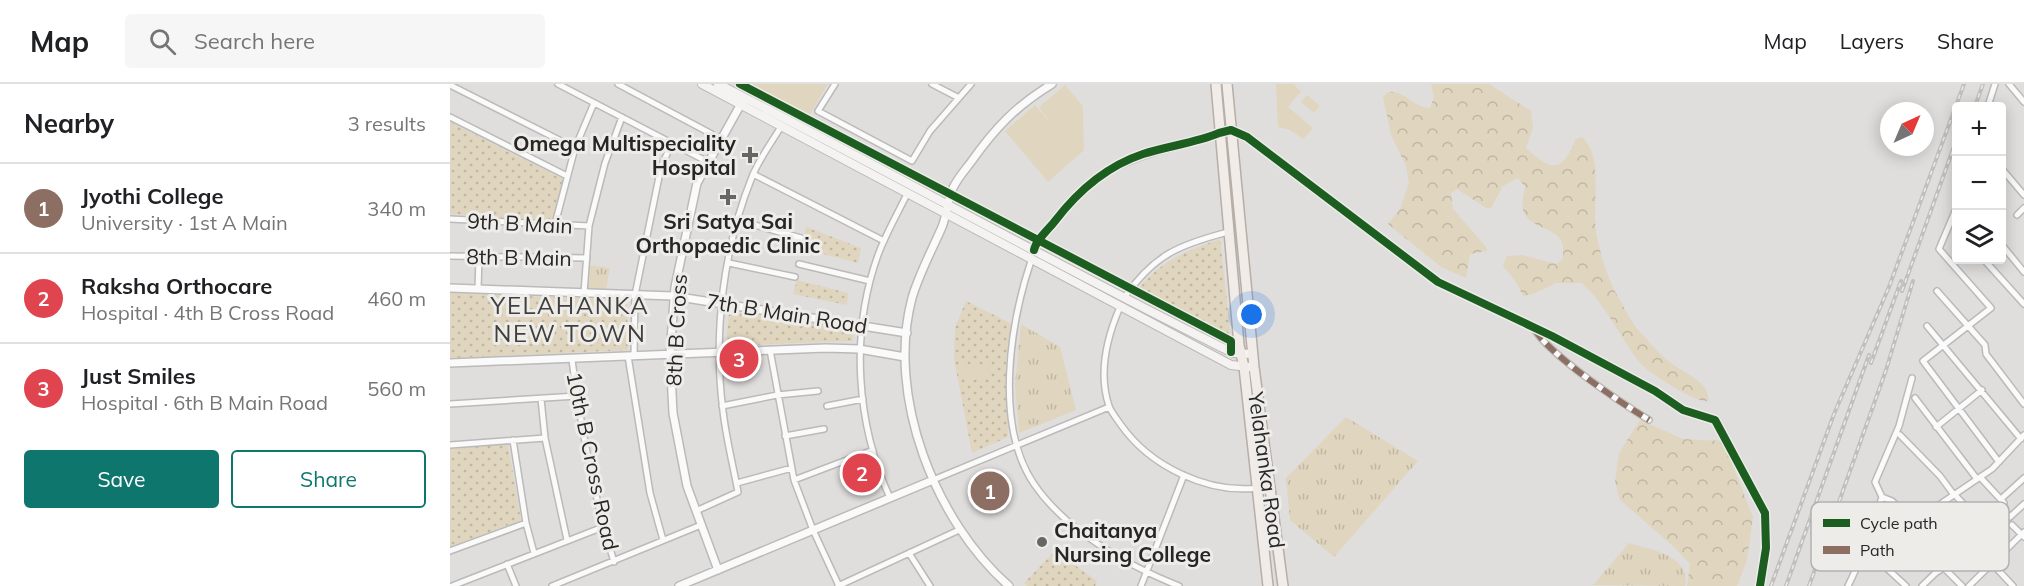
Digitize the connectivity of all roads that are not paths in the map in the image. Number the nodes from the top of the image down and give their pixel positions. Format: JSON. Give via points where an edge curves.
{"nodes":[{"id":1,"x":558,"y":84,"type":"edge"},
{"id":2,"x":618,"y":84,"type":"edge"},
{"id":3,"x":702,"y":84,"type":"edge"},
{"id":4,"x":718,"y":84,"type":"edge"},
{"id":5,"x":835,"y":84,"type":"edge"},
{"id":6,"x":932,"y":84,"type":"edge"},
{"id":7,"x":971,"y":84,"type":"edge"},
{"id":8,"x":1052,"y":84,"type":"edge"},
{"id":9,"x":1216,"y":84,"type":"edge"},
{"id":10,"x":1227,"y":84,"type":"edge"},
{"id":11,"x":1995,"y":84,"type":"edge"},
{"id":12,"x":2009,"y":84,"type":"edge"},
{"id":13,"x":450,"y":85,"type":"edge"},
{"id":14,"x":957,"y":97,"type":"junction"},
{"id":15,"x":742,"y":101,"type":"junction"},
{"id":16,"x":1989,"y":102,"type":"edge"},
{"id":17,"x":2024,"y":102,"type":"edge"},
{"id":18,"x":594,"y":103,"type":"junction"},
{"id":19,"x":450,"y":117,"type":"edge"},
{"id":20,"x":622,"y":117,"type":"junction"},
{"id":21,"x":782,"y":125,"type":"junction"},
{"id":22,"x":1231,"y":130,"type":"junction"},
{"id":23,"x":1219,"y":133,"type":"junction"},
{"id":24,"x":721,"y":139,"type":"junction"},
{"id":25,"x":672,"y":143,"type":"junction"},
{"id":26,"x":575,"y":148,"type":"junction"},
{"id":27,"x":708,"y":162,"type":"junction"},
{"id":28,"x":753,"y":174,"type":"junction"},
{"id":29,"x":2006,"y":175,"type":"edge"},
{"id":30,"x":567,"y":176,"type":"junction"},
{"id":31,"x":912,"y":184,"type":"junction"},
{"id":32,"x":954,"y":187,"type":"junction"},
{"id":33,"x":907,"y":194,"type":"junction"},
{"id":34,"x":2024,"y":195,"type":"edge"},
{"id":35,"x":937,"y":198,"type":"junction"},
{"id":36,"x":949,"y":204,"type":"junction"},
{"id":37,"x":2024,"y":208,"type":"edge"},
{"id":38,"x":1956,"y":210,"type":"edge"},
{"id":39,"x":946,"y":215,"type":"junction"},
{"id":40,"x":2017,"y":215,"type":"dead end"},
{"id":41,"x":450,"y":219,"type":"edge"},
{"id":42,"x":737,"y":220,"type":"junction"},
{"id":43,"x":555,"y":224,"type":"junction"},
{"id":44,"x":590,"y":226,"type":"junction"},
{"id":45,"x":1228,"y":232,"type":"junction"},
{"id":46,"x":801,"y":238,"type":"dead end"},
{"id":47,"x":884,"y":241,"type":"junction"},
{"id":48,"x":1034,"y":250,"type":"junction"},
{"id":49,"x":2006,"y":251,"type":"edge"},
{"id":50,"x":450,"y":256,"type":"edge"},
{"id":51,"x":479,"y":257,"type":"junction"},
{"id":52,"x":587,"y":258,"type":"junction"},
{"id":53,"x":1031,"y":261,"type":"junction"},
{"id":54,"x":729,"y":263,"type":"junction"},
{"id":55,"x":799,"y":264,"type":"dead end"},
{"id":56,"x":1988,"y":264,"type":"edge"},
{"id":57,"x":2024,"y":272,"type":"edge"},
{"id":58,"x":795,"y":277,"type":"dead end"},
{"id":59,"x":870,"y":281,"type":"junction"},
{"id":60,"x":450,"y":288,"type":"edge"},
{"id":61,"x":478,"y":289,"type":"junction"},
{"id":62,"x":1937,"y":291,"type":"dead end"},
{"id":63,"x":584,"y":293,"type":"junction"},
{"id":64,"x":635,"y":295,"type":"junction"},
{"id":65,"x":674,"y":296,"type":"junction"},
{"id":66,"x":1124,"y":298,"type":"junction"},
{"id":67,"x":721,"y":303,"type":"junction"},
{"id":68,"x":2024,"y":304,"type":"edge"},
{"id":69,"x":1120,"y":307,"type":"junction"},
{"id":70,"x":860,"y":324,"type":"junction"},
{"id":71,"x":1927,"y":326,"type":"dead end"},
{"id":72,"x":1968,"y":326,"type":"junction"},
{"id":73,"x":1533,"y":328,"type":"junction"},
{"id":74,"x":907,"y":333,"type":"junction"},
{"id":75,"x":1946,"y":346,"type":"junction"},
{"id":76,"x":859,"y":349,"type":"junction"},
{"id":77,"x":770,"y":350,"type":"junction"},
{"id":78,"x":719,"y":352,"type":"junction"},
{"id":79,"x":670,"y":354,"type":"junction"},
{"id":80,"x":1242,"y":354,"type":"junction"},
{"id":81,"x":1252,"y":354,"type":"junction"},
{"id":82,"x":631,"y":356,"type":"junction"},
{"id":83,"x":905,"y":357,"type":"junction"},
{"id":84,"x":572,"y":360,"type":"junction"},
{"id":85,"x":450,"y":363,"type":"edge"},
{"id":86,"x":1249,"y":367,"type":"junction"},
{"id":87,"x":1912,"y":378,"type":"dead end"},
{"id":88,"x":1982,"y":390,"type":"junction"},
{"id":89,"x":818,"y":391,"type":"dead end"},
{"id":90,"x":777,"y":395,"type":"junction"},
{"id":91,"x":577,"y":396,"type":"junction"},
{"id":92,"x":1915,"y":398,"type":"dead end"},
{"id":93,"x":541,"y":399,"type":"junction"},
{"id":94,"x":863,"y":399,"type":"junction"},
{"id":95,"x":450,"y":404,"type":"edge"},
{"id":96,"x":2024,"y":404,"type":"edge"},
{"id":97,"x":722,"y":406,"type":"junction"},
{"id":98,"x":827,"y":406,"type":"dead end"},
{"id":99,"x":1109,"y":406,"type":"junction"},
{"id":100,"x":1959,"y":409,"type":"junction"},
{"id":101,"x":1649,"y":420,"type":"dead end"},
{"id":102,"x":1936,"y":427,"type":"junction"},
{"id":103,"x":824,"y":429,"type":"dead end"},
{"id":104,"x":1900,"y":435,"type":"dead end"},
{"id":105,"x":785,"y":436,"type":"junction"},
{"id":106,"x":2022,"y":437,"type":"edge"},
{"id":107,"x":545,"y":438,"type":"junction"},
{"id":108,"x":513,"y":440,"type":"junction"},
{"id":109,"x":450,"y":445,"type":"edge"},
{"id":110,"x":1016,"y":445,"type":"junction"},
{"id":111,"x":873,"y":450,"type":"junction"},
{"id":112,"x":1999,"y":462,"type":"junction"},
{"id":113,"x":792,"y":468,"type":"junction"},
{"id":114,"x":1184,"y":475,"type":"junction"},
{"id":115,"x":1978,"y":478,"type":"junction"},
{"id":116,"x":2024,"y":478,"type":"edge"},
{"id":117,"x":794,"y":480,"type":"junction"},
{"id":118,"x":933,"y":480,"type":"junction"},
{"id":119,"x":737,"y":483,"type":"junction"},
{"id":120,"x":1253,"y":489,"type":"junction"},
{"id":121,"x":1954,"y":495,"type":"junction"},
{"id":122,"x":1882,"y":497,"type":"junction"},
{"id":123,"x":890,"y":498,"type":"junction"},
{"id":124,"x":2001,"y":499,"type":"junction"},
{"id":125,"x":1880,"y":502,"type":"edge"},
{"id":126,"x":1893,"y":502,"type":"edge"},
{"id":127,"x":1943,"y":502,"type":"edge"},
{"id":128,"x":1961,"y":502,"type":"edge"},
{"id":129,"x":2003,"y":502,"type":"edge"},
{"id":130,"x":2024,"y":504,"type":"edge"},
{"id":131,"x":696,"y":511,"type":"junction"},
{"id":132,"x":2009,"y":516,"type":"edge"},
{"id":133,"x":526,"y":524,"type":"junction"},
{"id":134,"x":701,"y":525,"type":"junction"},
{"id":135,"x":2012,"y":525,"type":"dead end"},
{"id":136,"x":603,"y":527,"type":"junction"},
{"id":137,"x":813,"y":530,"type":"junction"},
{"id":138,"x":959,"y":530,"type":"junction"},
{"id":139,"x":2023,"y":534,"type":"edge"},
{"id":140,"x":567,"y":540,"type":"junction"},
{"id":141,"x":663,"y":540,"type":"junction"},
{"id":142,"x":2009,"y":548,"type":"edge"},
{"id":143,"x":450,"y":551,"type":"edge"},
{"id":144,"x":534,"y":553,"type":"junction"},
{"id":145,"x":909,"y":553,"type":"junction"},
{"id":146,"x":614,"y":562,"type":"junction"},
{"id":147,"x":507,"y":564,"type":"junction"},
{"id":148,"x":718,"y":570,"type":"junction"},
{"id":149,"x":1855,"y":571,"type":"edge"},
{"id":150,"x":1890,"y":571,"type":"edge"},
{"id":151,"x":1939,"y":571,"type":"edge"},
{"id":152,"x":1943,"y":571,"type":"edge"},
{"id":153,"x":1985,"y":571,"type":"edge"},
{"id":154,"x":2000,"y":571,"type":"edge"},
{"id":155,"x":1146,"y":573,"type":"junction"},
{"id":156,"x":1761,"y":583,"type":"edge"},
{"id":157,"x":452,"y":586,"type":"edge"},
{"id":158,"x":516,"y":586,"type":"edge"},
{"id":159,"x":552,"y":586,"type":"edge"},
{"id":160,"x":680,"y":586,"type":"edge"},
{"id":161,"x":838,"y":586,"type":"edge"},
{"id":162,"x":930,"y":586,"type":"edge"},
{"id":163,"x":1009,"y":586,"type":"edge"},
{"id":164,"x":1141,"y":586,"type":"edge"},
{"id":165,"x":1179,"y":586,"type":"edge"},
{"id":166,"x":1268,"y":586,"type":"edge"},
{"id":167,"x":1283,"y":586,"type":"edge"},
{"id":168,"x":1848,"y":586,"type":"edge"},
{"id":169,"x":1906,"y":586,"type":"edge"},
{"id":170,"x":1922,"y":586,"type":"edge"},
{"id":171,"x":1962,"y":586,"type":"edge"},
{"id":172,"x":1969,"y":586,"type":"edge"},
{"id":173,"x":2013,"y":586,"type":"edge"}],
"edges":[{"from":1,"to":18,"type":"street"},
{"from":2,"to":24,"type":"street"},
{"from":3,"to":15,"type":"main road"},
{"from":4,"to":15,"type":"main road"},
{"from":5,"to":14,"type":"street","via":[[818,111],[912,161],[930,130]]},
{"from":6,"to":14,"type":"street"},
{"from":7,"to":14,"type":"street"},
{"from":8,"to":32,"type":"street","via":[[1027,99],[994,129]]},
{"from":9,"to":23,"type":"main road","name":"Yelahanka Road"},
{"from":10,"to":22,"type":"main road","name":"Yelahanka Road"},
{"from":11,"to":16,"type":"street"},
{"from":12,"to":17,"type":"street"},
{"from":13,"to":26,"type":"street"},
{"from":15,"to":21,"type":"main road"},
{"from":15,"to":24,"type":"street","name":"8th B Cross"},
{"from":15,"to":31,"type":"main road"},
{"from":18,"to":20,"type":"street"},
{"from":18,"to":26,"type":"street"},
{"from":19,"to":30,"type":"street"},
{"from":20,"to":25,"type":"street"},
{"from":20,"to":44,"type":"street","via":[[605,163]]},
{"from":21,"to":28,"type":"street"},
{"from":21,"to":33,"type":"main road"},
{"from":22,"to":23,"type":"street"},
{"from":22,"to":73,"type":"street","via":[[1247,137],[1438,282]]},
{"from":22,"to":81,"type":"main road","name":"Yelahanka Road"},
{"from":23,"to":45,"type":"main road","name":"Yelahanka Road"},
{"from":23,"to":48,"type":"street","via":[[1142,155],[1109,169],[1064,209],[1036,242]]},
{"from":24,"to":27,"type":"street","name":"8th B Cross"},
{"from":25,"to":27,"type":"street"},
{"from":25,"to":64,"type":"street","via":[[661,167]]},
{"from":26,"to":30,"type":"street"},
{"from":27,"to":65,"type":"street","name":"8th B Cross","via":[[697,183]]},
{"from":28,"to":42,"type":"street"},
{"from":28,"to":47,"type":"street"},
{"from":29,"to":34,"type":"street"},
{"from":30,"to":43,"type":"street"},
{"from":31,"to":33,"type":"street"},
{"from":31,"to":35,"type":"main road"},
{"from":32,"to":35,"type":"street"},
{"from":32,"to":36,"type":"street"},
{"from":33,"to":39,"type":"main road"},
{"from":33,"to":47,"type":"street"},
{"from":35,"to":36,"type":"main road"},
{"from":36,"to":39,"type":"street"},
{"from":36,"to":48,"type":"main road"},
{"from":37,"to":40,"type":"street"},
{"from":38,"to":72,"type":"street","via":[[1939,249],[1991,308]]},
{"from":39,"to":53,"type":"main road"},
{"from":39,"to":74,"type":"street","via":[[913,298]]},
{"from":41,"to":43,"type":"street","name":"9th B Main"},
{"from":42,"to":46,"type":"street"},
{"from":42,"to":54,"type":"street"},
{"from":43,"to":44,"type":"street","name":"9th B Main"},
{"from":44,"to":52,"type":"street"},
{"from":45,"to":66,"type":"street","via":[[1186,243],[1147,268]]},
{"from":45,"to":80,"type":"main road","name":"Yelahanka Road"},
{"from":47,"to":59,"type":"street"},
{"from":48,"to":66,"type":"main road"},
{"from":49,"to":57,"type":"street"},
{"from":50,"to":51,"type":"street","name":"8th B Main"},
{"from":51,"to":52,"type":"street","name":"8th B Main"},
{"from":51,"to":61,"type":"street"},
{"from":52,"to":63,"type":"street"},
{"from":53,"to":69,"type":"main road"},
{"from":53,"to":110,"type":"street","via":[[1018,305],[1012,354],[1011,405]]},
{"from":54,"to":58,"type":"street"},
{"from":54,"to":67,"type":"street"},
{"from":55,"to":59,"type":"street"},
{"from":56,"to":68,"type":"street"},
{"from":59,"to":70,"type":"street"},
{"from":60,"to":61,"type":"street","name":"7th B Main Road"},
{"from":61,"to":63,"type":"street","name":"7th B Main Road"},
{"from":62,"to":72,"type":"street"},
{"from":63,"to":64,"type":"street","name":"7th B Main Road"},
{"from":64,"to":65,"type":"street","name":"7th B Main Road"},
{"from":64,"to":82,"type":"street"},
{"from":65,"to":67,"type":"street","name":"7th B Main Road"},
{"from":65,"to":79,"type":"street","name":"8th B Cross"},
{"from":66,"to":80,"type":"main road"},
{"from":67,"to":70,"type":"street","name":"7th B Main Road"},
{"from":67,"to":78,"type":"street"},
{"from":69,"to":86,"type":"main road","via":[[1231,365]]},
{"from":69,"to":99,"type":"street","via":[[1108,333],[1105,366]]},
{"from":70,"to":74,"type":"street","name":"7th B Main Road"},
{"from":70,"to":76,"type":"street"},
{"from":71,"to":75,"type":"street"},
{"from":72,"to":75,"type":"street"},
{"from":72,"to":96,"type":"street"},
{"from":73,"to":101,"type":"street","via":[[1541,340],[1587,377]]},
{"from":73,"to":156,"type":"street","via":[[1655,391],[1683,410],[1715,420],[1765,513],[1766,549]]},
{"from":74,"to":83,"type":"street"},
{"from":75,"to":88,"type":"street"},
{"from":75,"to":100,"type":"street","via":[[1923,362]]},
{"from":76,"to":77,"type":"street"},
{"from":76,"to":83,"type":"street"},
{"from":76,"to":94,"type":"street"},
{"from":77,"to":78,"type":"street"},
{"from":77,"to":90,"type":"street"},
{"from":78,"to":79,"type":"street"},
{"from":78,"to":97,"type":"street"},
{"from":79,"to":82,"type":"street"},
{"from":79,"to":131,"type":"street","name":"8th B Cross","via":[[674,413],[687,486]]},
{"from":80,"to":81,"type":"main road"},
{"from":80,"to":86,"type":"main road","name":"Yelahanka Road"},
{"from":81,"to":86,"type":"main road","name":"Yelahanka Road"},
{"from":82,"to":84,"type":"street"},
{"from":82,"to":141,"type":"street","via":[[650,493]]},
{"from":83,"to":118,"type":"street","via":[[912,411]]},
{"from":84,"to":85,"type":"street"},
{"from":84,"to":91,"type":"street","name":"10th B Cross Road"},
{"from":86,"to":120,"type":"main road","name":"Yelahanka Road"},
{"from":86,"to":167,"type":"main road","name":"Yelahanka Road"},
{"from":87,"to":122,"type":"street","via":[[1899,426],[1875,482]]},
{"from":88,"to":100,"type":"street"},
{"from":88,"to":106,"type":"street"},
{"from":89,"to":90,"type":"street"},
{"from":90,"to":97,"type":"street"},
{"from":90,"to":105,"type":"street"},
{"from":91,"to":93,"type":"street"},
{"from":91,"to":136,"type":"street","name":"10th B Cross Road"},
{"from":92,"to":102,"type":"street"},
{"from":93,"to":95,"type":"street"},
{"from":93,"to":107,"type":"street"},
{"from":94,"to":98,"type":"street"},
{"from":94,"to":111,"type":"street"},
{"from":97,"to":119,"type":"street"},
{"from":99,"to":110,"type":"street"},
{"from":99,"to":114,"type":"street","via":[[1130,437],[1157,461]]},
{"from":100,"to":102,"type":"street"},
{"from":100,"to":112,"type":"street"},
{"from":102,"to":115,"type":"street"},
{"from":103,"to":105,"type":"street"},
{"from":104,"to":121,"type":"street"},
{"from":105,"to":113,"type":"street"},
{"from":106,"to":112,"type":"street"},
{"from":107,"to":108,"type":"street"},
{"from":107,"to":140,"type":"street"},
{"from":108,"to":109,"type":"street"},
{"from":108,"to":133,"type":"street"},
{"from":110,"to":118,"type":"street"},
{"from":110,"to":155,"type":"street","via":[[1033,483],[1050,504],[1108,552]]},
{"from":111,"to":117,"type":"street"},
{"from":111,"to":123,"type":"street"},
{"from":112,"to":115,"type":"street"},
{"from":113,"to":117,"type":"street"},
{"from":113,"to":119,"type":"street"},
{"from":114,"to":120,"type":"street","via":[[1208,484]]},
{"from":114,"to":155,"type":"street"},
{"from":115,"to":121,"type":"street"},
{"from":115,"to":124,"type":"street"},
{"from":116,"to":124,"type":"street"},
{"from":117,"to":137,"type":"street"},
{"from":118,"to":123,"type":"street"},
{"from":118,"to":138,"type":"street"},
{"from":119,"to":131,"type":"street","via":[[738,492]]},
{"from":120,"to":166,"type":"main road","name":"Yelahanka Road"},
{"from":121,"to":127,"type":"street"},
{"from":121,"to":128,"type":"street"},
{"from":122,"to":125,"type":"street"},
{"from":122,"to":126,"type":"street"},
{"from":123,"to":137,"type":"street"},
{"from":124,"to":129,"type":"street"},
{"from":130,"to":132,"type":"street"},
{"from":131,"to":134,"type":"street","name":"8th B Cross"},
{"from":133,"to":143,"type":"street"},
{"from":133,"to":144,"type":"street"},
{"from":134,"to":141,"type":"street"},
{"from":134,"to":148,"type":"street","name":"8th B Cross"},
{"from":135,"to":139,"type":"street"},
{"from":136,"to":140,"type":"street"},
{"from":136,"to":146,"type":"street","name":"10th B Cross Road"},
{"from":137,"to":148,"type":"street"},
{"from":137,"to":161,"type":"street"},
{"from":138,"to":145,"type":"street"},
{"from":138,"to":163,"type":"street"},
{"from":139,"to":142,"type":"street"},
{"from":140,"to":144,"type":"street"},
{"from":141,"to":146,"type":"street"},
{"from":144,"to":147,"type":"street"},
{"from":145,"to":161,"type":"street"},
{"from":145,"to":162,"type":"street"},
{"from":146,"to":159,"type":"street"},
{"from":147,"to":157,"type":"street"},
{"from":147,"to":158,"type":"street"},
{"from":148,"to":160,"type":"street"},
{"from":149,"to":168,"type":"street"},
{"from":150,"to":169,"type":"street"},
{"from":151,"to":170,"type":"street"},
{"from":152,"to":171,"type":"street"},
{"from":153,"to":172,"type":"street"},
{"from":154,"to":173,"type":"street"},
{"from":155,"to":164,"type":"street"},
{"from":155,"to":165,"type":"street"}]}
